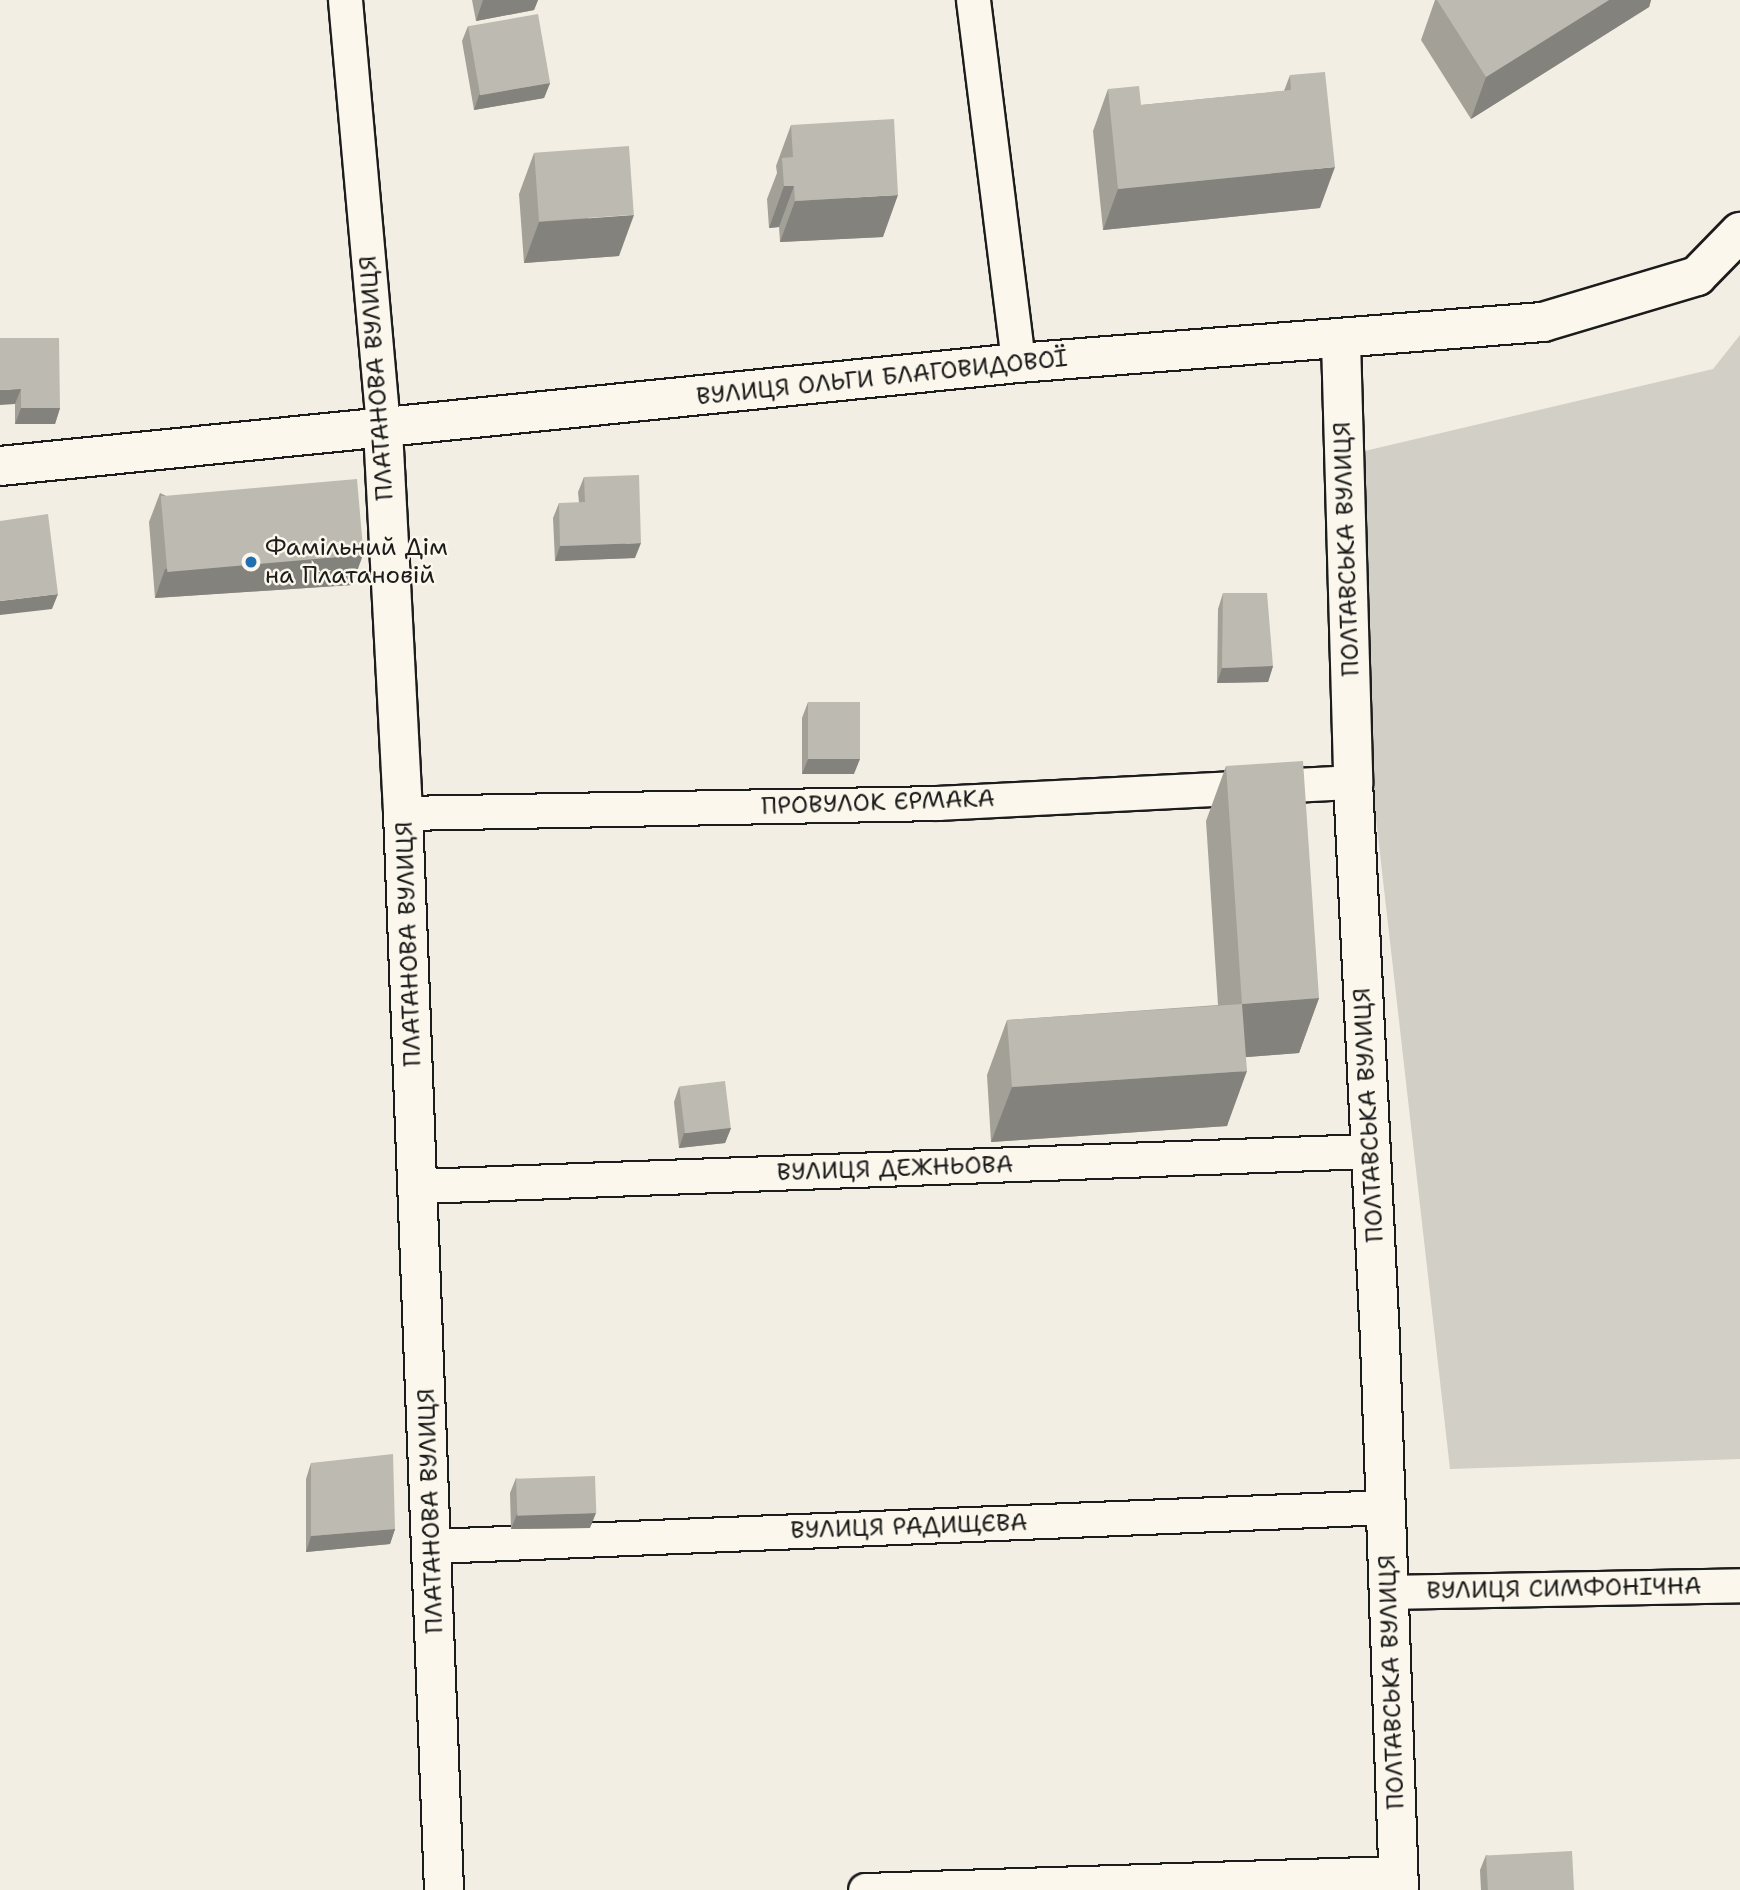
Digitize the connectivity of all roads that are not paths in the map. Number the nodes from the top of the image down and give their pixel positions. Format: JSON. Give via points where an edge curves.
{"nodes":[{"id":1,"x":345,"y":0,"type":"edge"},
{"id":2,"x":973,"y":0,"type":"edge"},
{"id":3,"x":1740,"y":232,"type":"edge"},
{"id":4,"x":1341,"y":341,"type":"junction"},
{"id":5,"x":1018,"y":363,"type":"junction"},
{"id":6,"x":383,"y":429,"type":"junction"},
{"id":7,"x":0,"y":466,"type":"edge"},
{"id":8,"x":1353,"y":782,"type":"junction"},
{"id":9,"x":403,"y":813,"type":"junction"},
{"id":10,"x":1371,"y":1151,"type":"junction"},
{"id":11,"x":419,"y":1186,"type":"junction"},
{"id":12,"x":1386,"y":1507,"type":"junction"},
{"id":13,"x":433,"y":1546,"type":"junction"},
{"id":14,"x":1740,"y":1585,"type":"edge"},
{"id":15,"x":1389,"y":1592,"type":"junction"},
{"id":16,"x":1399,"y":1881,"type":"edge"},
{"id":17,"x":444,"y":1890,"type":"edge"},
{"id":18,"x":865,"y":1890,"type":"edge"}],
"edges":[{"from":1,"to":6,"type":"street","name":"ПЛАТАНОВА ВУЛИЦЯ"},
{"from":2,"to":5,"type":"street"},
{"from":3,"to":4,"type":"street","name":"ВУЛИЦЯ ОЛЬГИ БЛАГОВИДОВОЇ","via":[[1697,276],[1543,322]]},
{"from":4,"to":5,"type":"street","name":"ВУЛИЦЯ ОЛЬГИ БЛАГОВИДОВОЇ"},
{"from":4,"to":8,"type":"street","name":"ПОЛТАВСЬКА ВУЛИЦЯ"},
{"from":5,"to":6,"type":"street","name":"ВУЛИЦЯ ОЛЬГИ БЛАГОВИДОВОЇ"},
{"from":6,"to":7,"type":"street","name":"ВУЛИЦЯ ОЛЬГИ БЛАГОВИДОВОЇ"},
{"from":6,"to":9,"type":"street","name":"ПЛАТАНОВА ВУЛИЦЯ"},
{"from":8,"to":9,"type":"street","name":"ПРОВУЛОК ЄРМАКА","via":[[938,803]]},
{"from":8,"to":10,"type":"street","name":"ПОЛТАВСЬКА ВУЛИЦЯ"},
{"from":9,"to":11,"type":"street","name":"ПЛАТАНОВА ВУЛИЦЯ"},
{"from":10,"to":11,"type":"street","name":"ВУЛИЦЯ ДЕЖНЬОВА"},
{"from":10,"to":12,"type":"street","name":"ПОЛТАВСЬКА ВУЛИЦЯ"},
{"from":11,"to":13,"type":"street","name":"ПЛАТАНОВА ВУЛИЦЯ"},
{"from":12,"to":13,"type":"street","name":"ВУЛИЦЯ РАДИЩЄВА"},
{"from":12,"to":15,"type":"street","name":"ПОЛТАВСЬКА ВУЛИЦЯ"},
{"from":13,"to":17,"type":"street","name":"ПЛАТАНОВА ВУЛИЦЯ"},
{"from":14,"to":15,"type":"street","name":"ВУЛИЦЯ СИМФОНІЧНА"},
{"from":15,"to":16,"type":"street","name":"ПОЛТАВСЬКА ВУЛИЦЯ"},
{"from":16,"to":18,"type":"street"}]}
